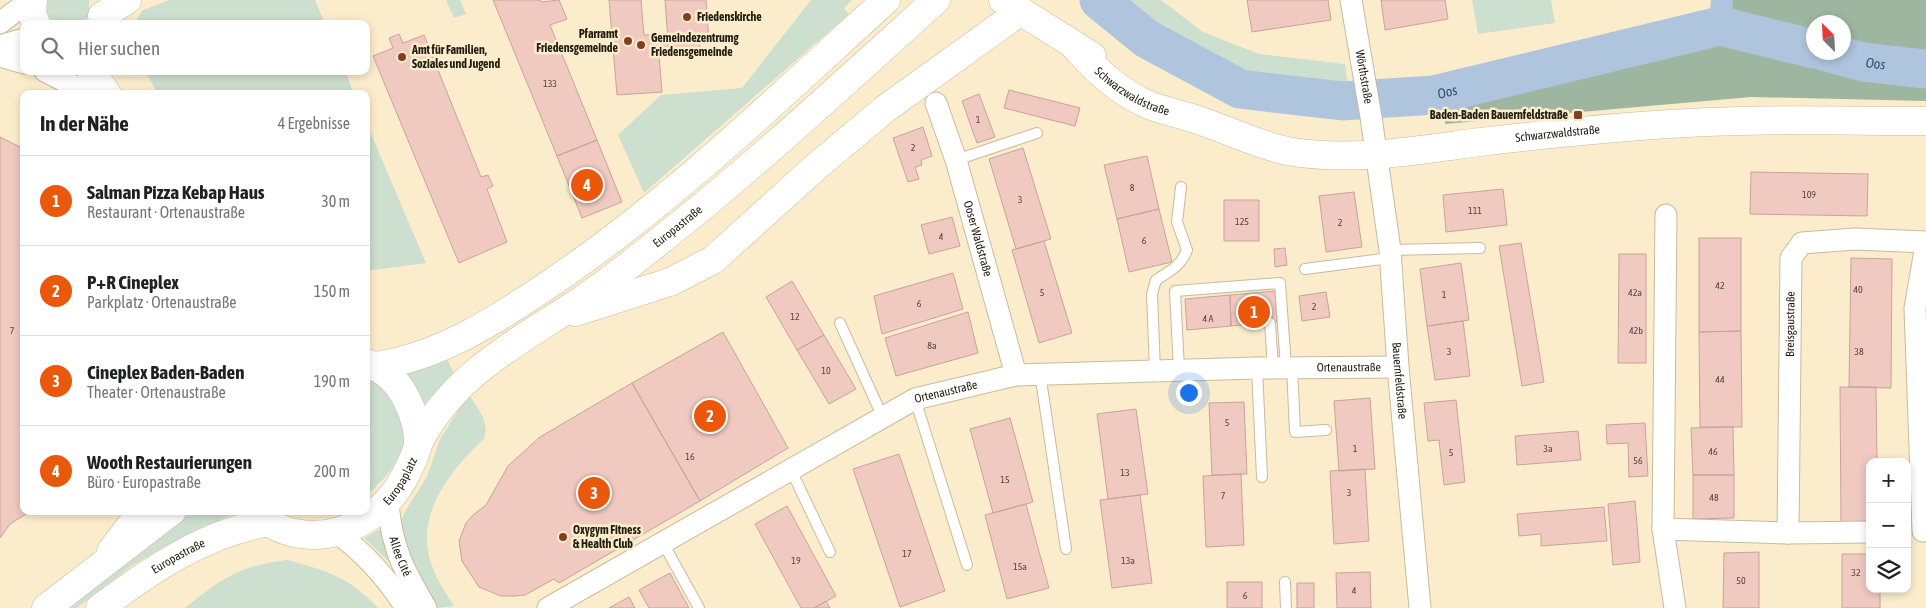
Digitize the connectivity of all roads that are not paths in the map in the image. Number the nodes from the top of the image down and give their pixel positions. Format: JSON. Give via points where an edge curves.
{"nodes":[{"id":1,"x":31,"y":0,"type":"edge"},
{"id":2,"x":127,"y":0,"type":"edge"},
{"id":3,"x":936,"y":0,"type":"edge"},
{"id":4,"x":1351,"y":0,"type":"edge"},
{"id":5,"x":1012,"y":5,"type":"edge"},
{"id":6,"x":878,"y":7,"type":"edge"},
{"id":7,"x":102,"y":13,"type":"edge"},
{"id":8,"x":34,"y":20,"type":"edge"},
{"id":9,"x":0,"y":23,"type":"edge"},
{"id":10,"x":20,"y":40,"type":"edge"},
{"id":11,"x":0,"y":46,"type":"edge"},
{"id":12,"x":0,"y":56,"type":"edge"},
{"id":13,"x":20,"y":62,"type":"edge"},
{"id":14,"x":53,"y":75,"type":"edge"},
{"id":15,"x":94,"y":75,"type":"edge"},
{"id":16,"x":113,"y":75,"type":"edge"},
{"id":17,"x":81,"y":90,"type":"edge"},
{"id":18,"x":104,"y":90,"type":"edge"},
{"id":19,"x":120,"y":90,"type":"edge"},
{"id":20,"x":936,"y":103,"type":"dead end"},
{"id":21,"x":1926,"y":121,"type":"edge"},
{"id":22,"x":1036,"y":133,"type":"dead end"},
{"id":23,"x":1376,"y":154,"type":"junction"},
{"id":24,"x":956,"y":160,"type":"junction"},
{"id":25,"x":1181,"y":187,"type":"dead end"},
{"id":26,"x":1666,"y":215,"type":"dead end"},
{"id":27,"x":1926,"y":243,"type":"edge"},
{"id":28,"x":1480,"y":248,"type":"dead end"},
{"id":29,"x":1390,"y":254,"type":"junction"},
{"id":30,"x":1305,"y":269,"type":"dead end"},
{"id":31,"x":550,"y":320,"type":"junction"},
{"id":32,"x":840,"y":323,"type":"dead end"},
{"id":33,"x":1270,"y":323,"type":"dead end"},
{"id":34,"x":371,"y":364,"type":"edge"},
{"id":35,"x":1277,"y":367,"type":"junction"},
{"id":36,"x":1398,"y":367,"type":"junction"},
{"id":37,"x":1179,"y":370,"type":"junction"},
{"id":38,"x":1155,"y":371,"type":"junction"},
{"id":39,"x":1040,"y":374,"type":"junction"},
{"id":40,"x":1016,"y":375,"type":"junction"},
{"id":41,"x":915,"y":399,"type":"junction"},
{"id":42,"x":883,"y":418,"type":"junction"},
{"id":43,"x":1326,"y":430,"type":"dead end"},
{"id":44,"x":418,"y":444,"type":"junction"},
{"id":45,"x":791,"y":470,"type":"junction"},
{"id":46,"x":1262,"y":477,"type":"dead end"},
{"id":47,"x":388,"y":502,"type":"junction"},
{"id":48,"x":139,"y":515,"type":"edge"},
{"id":49,"x":167,"y":515,"type":"edge"},
{"id":50,"x":259,"y":517,"type":"edge"},
{"id":51,"x":1663,"y":530,"type":"junction"},
{"id":52,"x":1919,"y":531,"type":"edge"},
{"id":53,"x":1866,"y":532,"type":"edge"},
{"id":54,"x":338,"y":533,"type":"junction"},
{"id":55,"x":1788,"y":533,"type":"junction"},
{"id":56,"x":663,"y":543,"type":"junction"},
{"id":57,"x":1066,"y":549,"type":"dead end"},
{"id":58,"x":830,"y":552,"type":"dead end"},
{"id":59,"x":967,"y":565,"type":"dead end"},
{"id":60,"x":98,"y":568,"type":"junction"},
{"id":61,"x":1285,"y":582,"type":"dead end"},
{"id":62,"x":46,"y":608,"type":"edge"},
{"id":63,"x":100,"y":608,"type":"edge"},
{"id":64,"x":406,"y":608,"type":"edge"},
{"id":65,"x":426,"y":608,"type":"edge"},
{"id":66,"x":548,"y":608,"type":"edge"},
{"id":67,"x":699,"y":608,"type":"edge"},
{"id":68,"x":1286,"y":608,"type":"edge"},
{"id":69,"x":1420,"y":608,"type":"edge"},
{"id":70,"x":1674,"y":608,"type":"edge"}],
"edges":[{"from":1,"to":8,"type":"main road"},
{"from":1,"to":9,"type":"street"},
{"from":2,"to":7,"type":"main road"},
{"from":3,"to":31,"type":"main road","name":"Europastraße","via":[[704,206],[624,270]]},
{"from":4,"to":23,"type":"street","name":"Wörthstraße"},
{"from":5,"to":23,"type":"main road","name":"Schwarzwaldstraße","via":[[1076,48],[1157,92],[1197,119],[1288,151],[1324,155]]},
{"from":5,"to":31,"type":"main road","via":[[817,166],[713,260],[670,282]]},
{"from":6,"to":34,"type":"main road","via":[[678,188],[563,276],[501,316],[441,347],[409,359]]},
{"from":10,"to":11,"type":"street"},
{"from":12,"to":13,"type":"street"},
{"from":14,"to":17,"type":"street"},
{"from":15,"to":18,"type":"main road"},
{"from":16,"to":19,"type":"main road"},
{"from":20,"to":24,"type":"street","name":"Ooser Waldstraße"},
{"from":21,"to":23,"type":"main road","name":"Schwarzwaldstraße","via":[[1761,120],[1671,124]]},
{"from":22,"to":24,"type":"lane"},
{"from":23,"to":29,"type":"street","name":"Bauernfeldstraße"},
{"from":24,"to":40,"type":"street","name":"Ooser Waldstraße"},
{"from":25,"to":38,"type":"lane","via":[[1177,222],[1187,250],[1183,261],[1156,280],[1152,294]]},
{"from":26,"to":51,"type":"street"},
{"from":27,"to":52,"type":"street","name":"Breisgaustraße","via":[[1915,308]]},
{"from":27,"to":55,"type":"street","name":"Breisgaustraße","via":[[1855,239],[1802,243],[1791,258]]},
{"from":28,"to":29,"type":"lane"},
{"from":29,"to":30,"type":"lane"},
{"from":29,"to":36,"type":"street","name":"Bauernfeldstraße"},
{"from":31,"to":44,"type":"main road","name":"Europastraße","via":[[498,354],[446,399]]},
{"from":32,"to":42,"type":"lane"},
{"from":33,"to":35,"type":"lane"},
{"from":34,"to":44,"type":"main road","name":"Europaplatz","via":[[389,374],[401,389],[410,407]]},
{"from":35,"to":36,"type":"street","name":"Ortenaustraße"},
{"from":35,"to":37,"type":"street","name":"Ortenaustraße"},
{"from":35,"to":37,"type":"lane","via":[[1280,283],[1175,291]]},
{"from":35,"to":43,"type":"lane","via":[[1294,432]]},
{"from":35,"to":46,"type":"lane"},
{"from":36,"to":69,"type":"street","name":"Bauernfeldstraße"},
{"from":37,"to":38,"type":"street","name":"Ortenaustraße"},
{"from":38,"to":39,"type":"street","name":"Ortenaustraße"},
{"from":39,"to":40,"type":"street","name":"Ortenaustraße"},
{"from":39,"to":57,"type":"lane"},
{"from":40,"to":41,"type":"street","name":"Ortenaustraße"},
{"from":41,"to":42,"type":"street","name":"Ortenaustraße"},
{"from":41,"to":59,"type":"lane"},
{"from":42,"to":45,"type":"street","name":"Ortenaustraße"},
{"from":44,"to":47,"type":"main road","name":"Europaplatz","via":[[403,481]]},
{"from":45,"to":56,"type":"street","name":"Ortenaustraße"},
{"from":45,"to":58,"type":"lane"},
{"from":47,"to":54,"type":"main road","name":"Europaplatz","via":[[374,515]]},
{"from":47,"to":65,"type":"street","name":"Allee Cité","via":[[389,529],[395,550]]},
{"from":48,"to":60,"type":"main road"},
{"from":49,"to":60,"type":"main road"},
{"from":50,"to":54,"type":"main road","name":"Europaplatz","via":[[308,534]]},
{"from":50,"to":63,"type":"main road","name":"Europastraße","via":[[197,546],[150,573]]},
{"from":51,"to":55,"type":"street"},
{"from":51,"to":70,"type":"street"},
{"from":53,"to":55,"type":"street"},
{"from":54,"to":64,"type":"street","name":"Allee Cité","via":[[375,566]]},
{"from":56,"to":66,"type":"street","name":"Ortenaustraße"},
{"from":56,"to":67,"type":"lane"},
{"from":60,"to":62,"type":"main road"},
{"from":61,"to":68,"type":"lane"}]}
